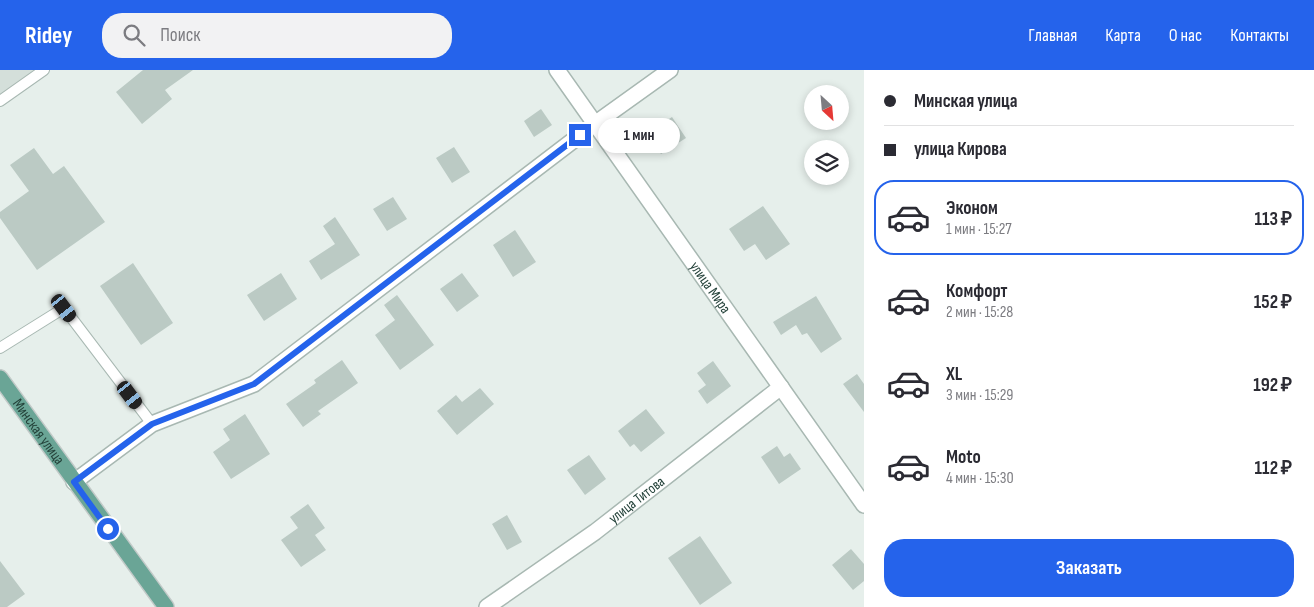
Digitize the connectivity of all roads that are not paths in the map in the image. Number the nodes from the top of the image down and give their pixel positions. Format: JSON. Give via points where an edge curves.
{"nodes":[{"id":1,"x":44,"y":70,"type":"edge"},
{"id":2,"x":557,"y":70,"type":"edge"},
{"id":3,"x":670,"y":70,"type":"edge"},
{"id":4,"x":0,"y":101,"type":"edge"},
{"id":5,"x":596,"y":123,"type":"junction"},
{"id":6,"x":0,"y":348,"type":"edge"},
{"id":7,"x":0,"y":378,"type":"edge"},
{"id":8,"x":781,"y":387,"type":"junction"},
{"id":9,"x":152,"y":424,"type":"junction"},
{"id":10,"x":74,"y":482,"type":"junction"},
{"id":11,"x":864,"y":505,"type":"edge"},
{"id":12,"x":166,"y":607,"type":"edge"},
{"id":13,"x":487,"y":607,"type":"edge"}],
"edges":[{"from":1,"to":4,"type":"lane"},
{"from":2,"to":5,"type":"street","name":"улица Мира"},
{"from":3,"to":5,"type":"street"},
{"from":5,"to":8,"type":"street","name":"улица Мира"},
{"from":5,"to":9,"type":"street","via":[[254,384]]},
{"from":6,"to":9,"type":"lane","via":[[64,308]]},
{"from":7,"to":10,"type":"main road","name":"Минская улица"},
{"from":8,"to":11,"type":"street","name":"улица Мира"},
{"from":8,"to":13,"type":"street","name":"улица Титова","via":[[595,532]]},
{"from":9,"to":10,"type":"street"},
{"from":10,"to":12,"type":"main road","name":"Минская улица"}]}
